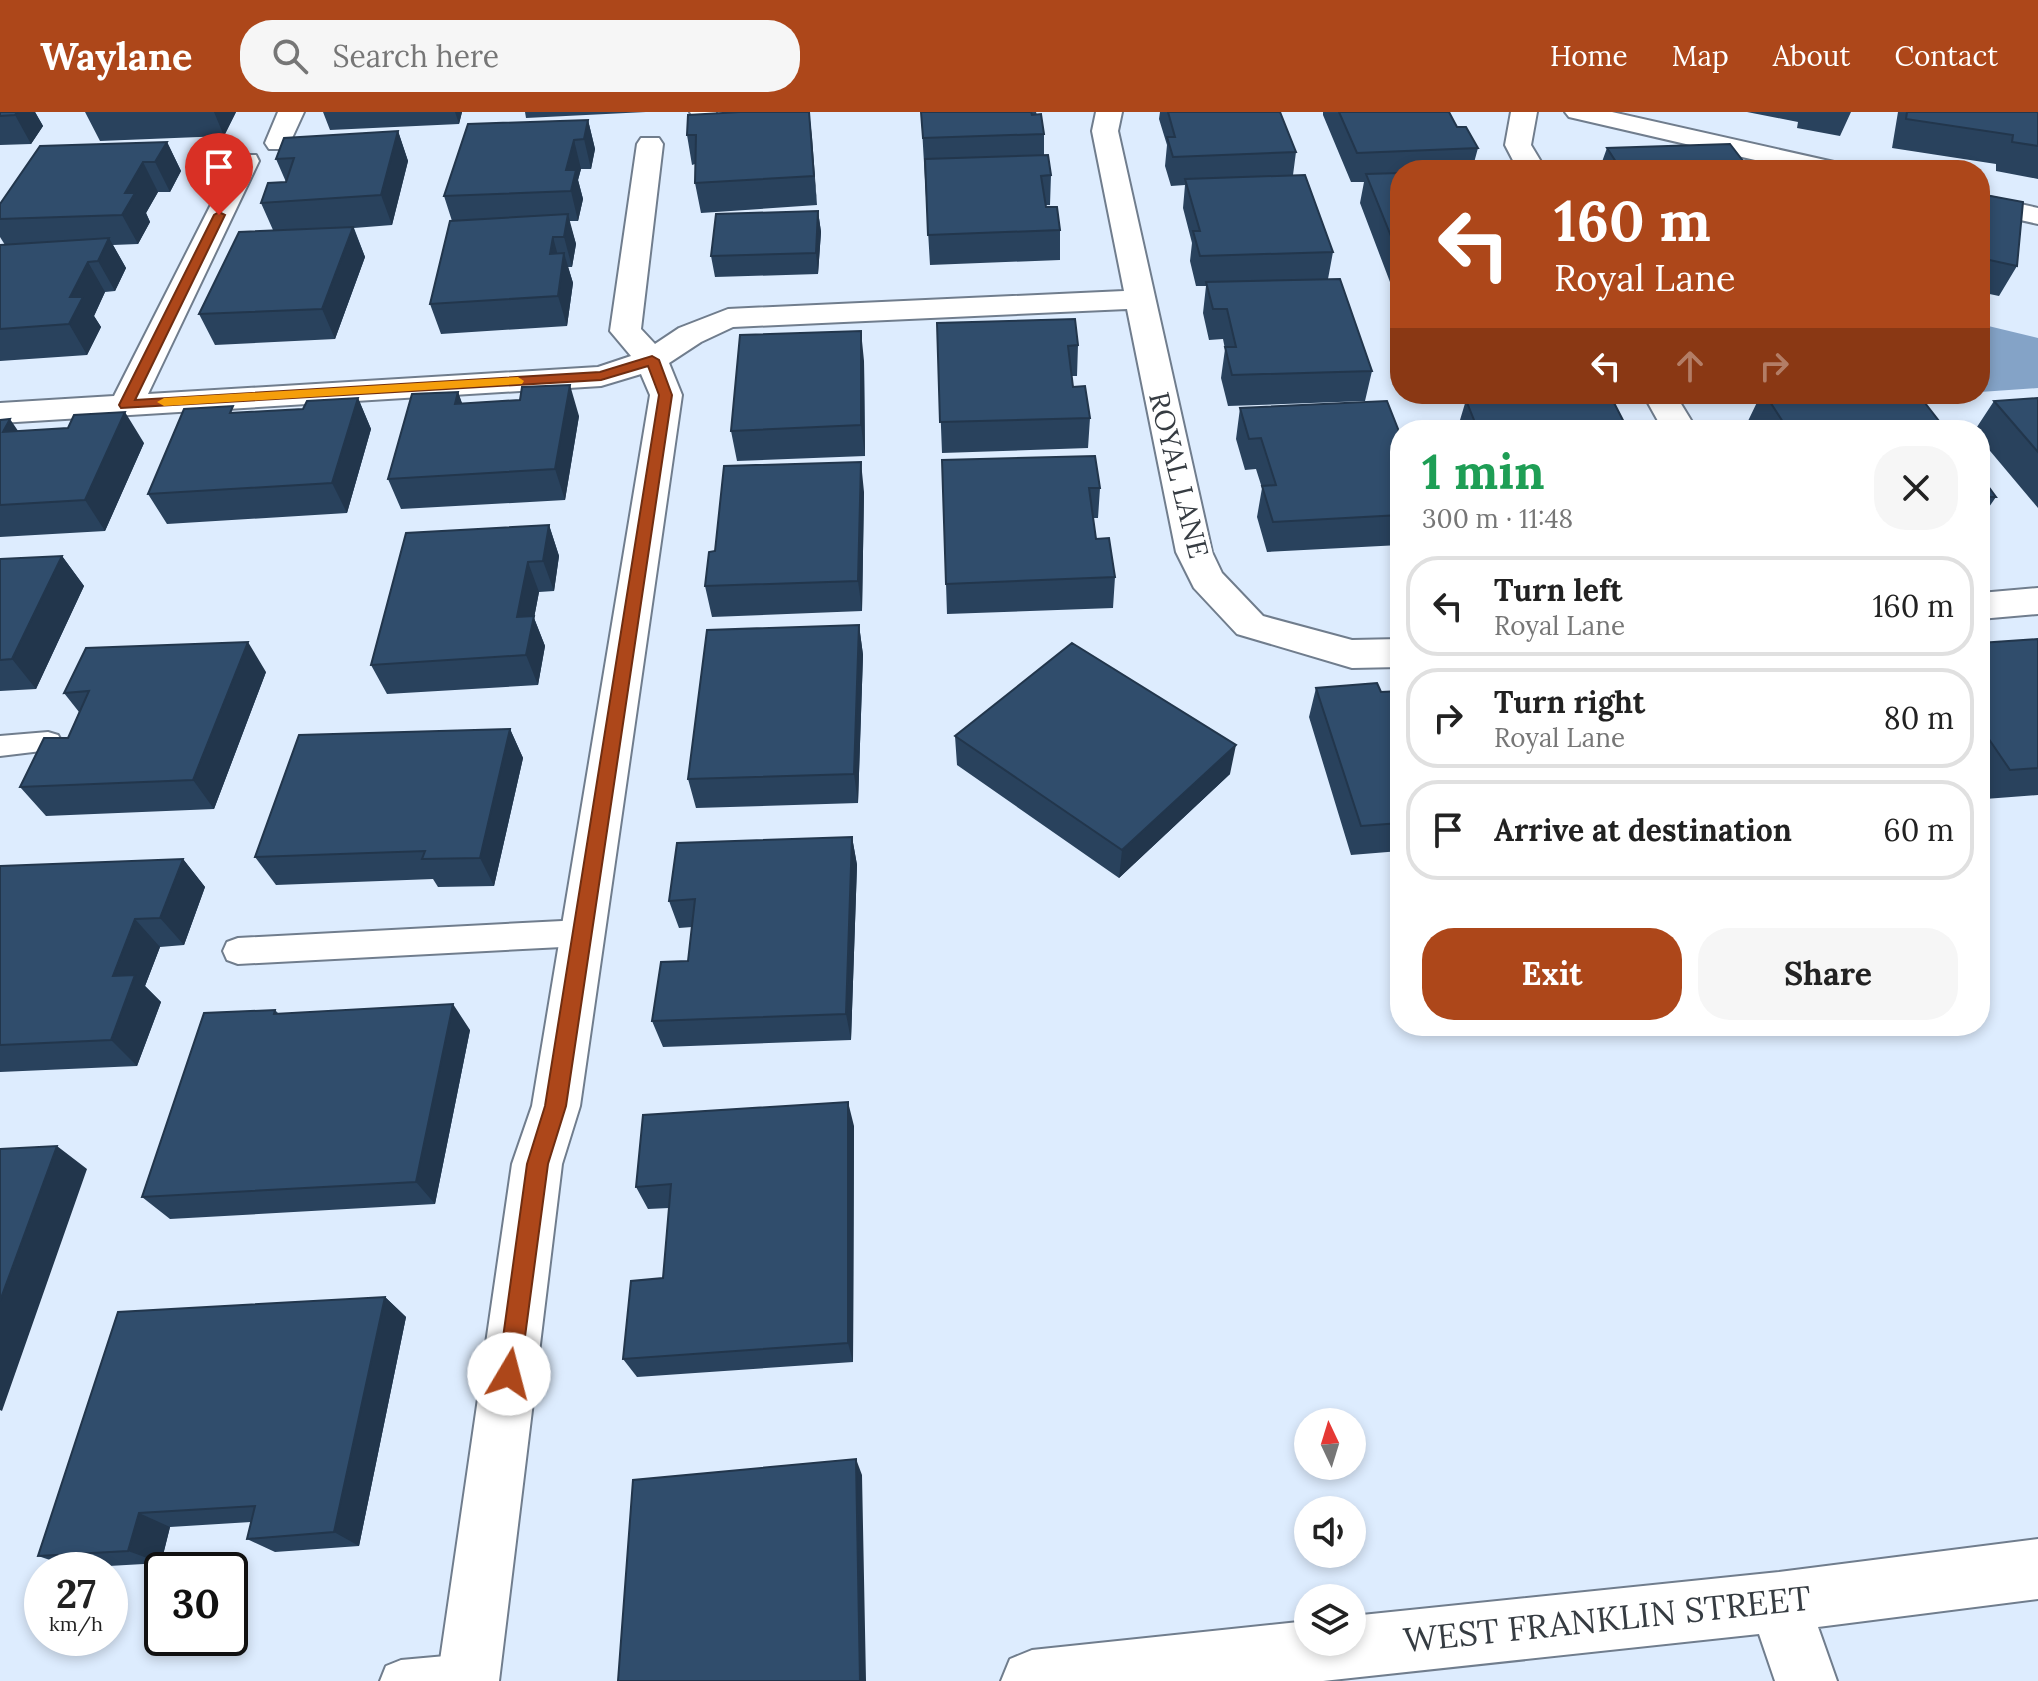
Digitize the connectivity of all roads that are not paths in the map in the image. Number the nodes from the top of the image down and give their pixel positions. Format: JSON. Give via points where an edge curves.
{"nodes":[{"id":1,"x":291,"y":112,"type":"edge"},
{"id":2,"x":1109,"y":112,"type":"edge"},
{"id":3,"x":1524,"y":112,"type":"edge"},
{"id":4,"x":1578,"y":112,"type":"edge"},
{"id":5,"x":278,"y":143,"type":"edge"},
{"id":6,"x":650,"y":144,"type":"dead end"},
{"id":7,"x":1526,"y":160,"type":"edge"},
{"id":8,"x":1790,"y":160,"type":"edge"},
{"id":9,"x":246,"y":161,"type":"dead end"},
{"id":10,"x":1990,"y":205,"type":"edge"},
{"id":11,"x":2038,"y":216,"type":"edge"},
{"id":12,"x":1138,"y":299,"type":"junction"},
{"id":13,"x":652,"y":360,"type":"junction"},
{"id":14,"x":126,"y":405,"type":"junction"},
{"id":15,"x":0,"y":413,"type":"edge"},
{"id":16,"x":2038,"y":601,"type":"edge"},
{"id":17,"x":1990,"y":605,"type":"edge"},
{"id":18,"x":1390,"y":653,"type":"edge"},
{"id":19,"x":48,"y":742,"type":"edge"},
{"id":20,"x":0,"y":746,"type":"edge"},
{"id":21,"x":582,"y":933,"type":"junction"},
{"id":22,"x":238,"y":951,"type":"dead end"},
{"id":23,"x":2038,"y":1569,"type":"edge"},
{"id":24,"x":1779,"y":1602,"type":"junction"},
{"id":25,"x":468,"y":1678,"type":"edge"},
{"id":26,"x":401,"y":1681,"type":"edge"},
{"id":27,"x":1032,"y":1681,"type":"edge"},
{"id":28,"x":1806,"y":1681,"type":"edge"}],
"edges":[{"from":1,"to":5,"type":"street"},
{"from":2,"to":12,"type":"street","name":"ROYAL LANE","via":[[1105,131]]},
{"from":3,"to":7,"type":"street","via":[[1518,145]]},
{"from":4,"to":8,"type":"street"},
{"from":6,"to":13,"type":"street","via":[[625,331]]},
{"from":9,"to":14,"type":"street"},
{"from":10,"to":11,"type":"street"},
{"from":12,"to":13,"type":"street","via":[[728,318]]},
{"from":12,"to":18,"type":"street","name":"ROYAL LANE","via":[[1194,552],[1207,579],[1250,625],[1352,654]]},
{"from":13,"to":14,"type":"street","via":[[601,376]]},
{"from":13,"to":21,"type":"street","via":[[666,395]]},
{"from":14,"to":15,"type":"street"},
{"from":16,"to":17,"type":"street"},
{"from":19,"to":20,"type":"lane"},
{"from":21,"to":22,"type":"lane"},
{"from":21,"to":25,"type":"street","via":[[556,1106],[537,1164]]},
{"from":23,"to":24,"type":"street","name":"WEST FRANKLIN STREET"},
{"from":24,"to":27,"type":"street","name":"WEST FRANKLIN STREET"},
{"from":24,"to":28,"type":"street"},
{"from":25,"to":26,"type":"lane"}]}
